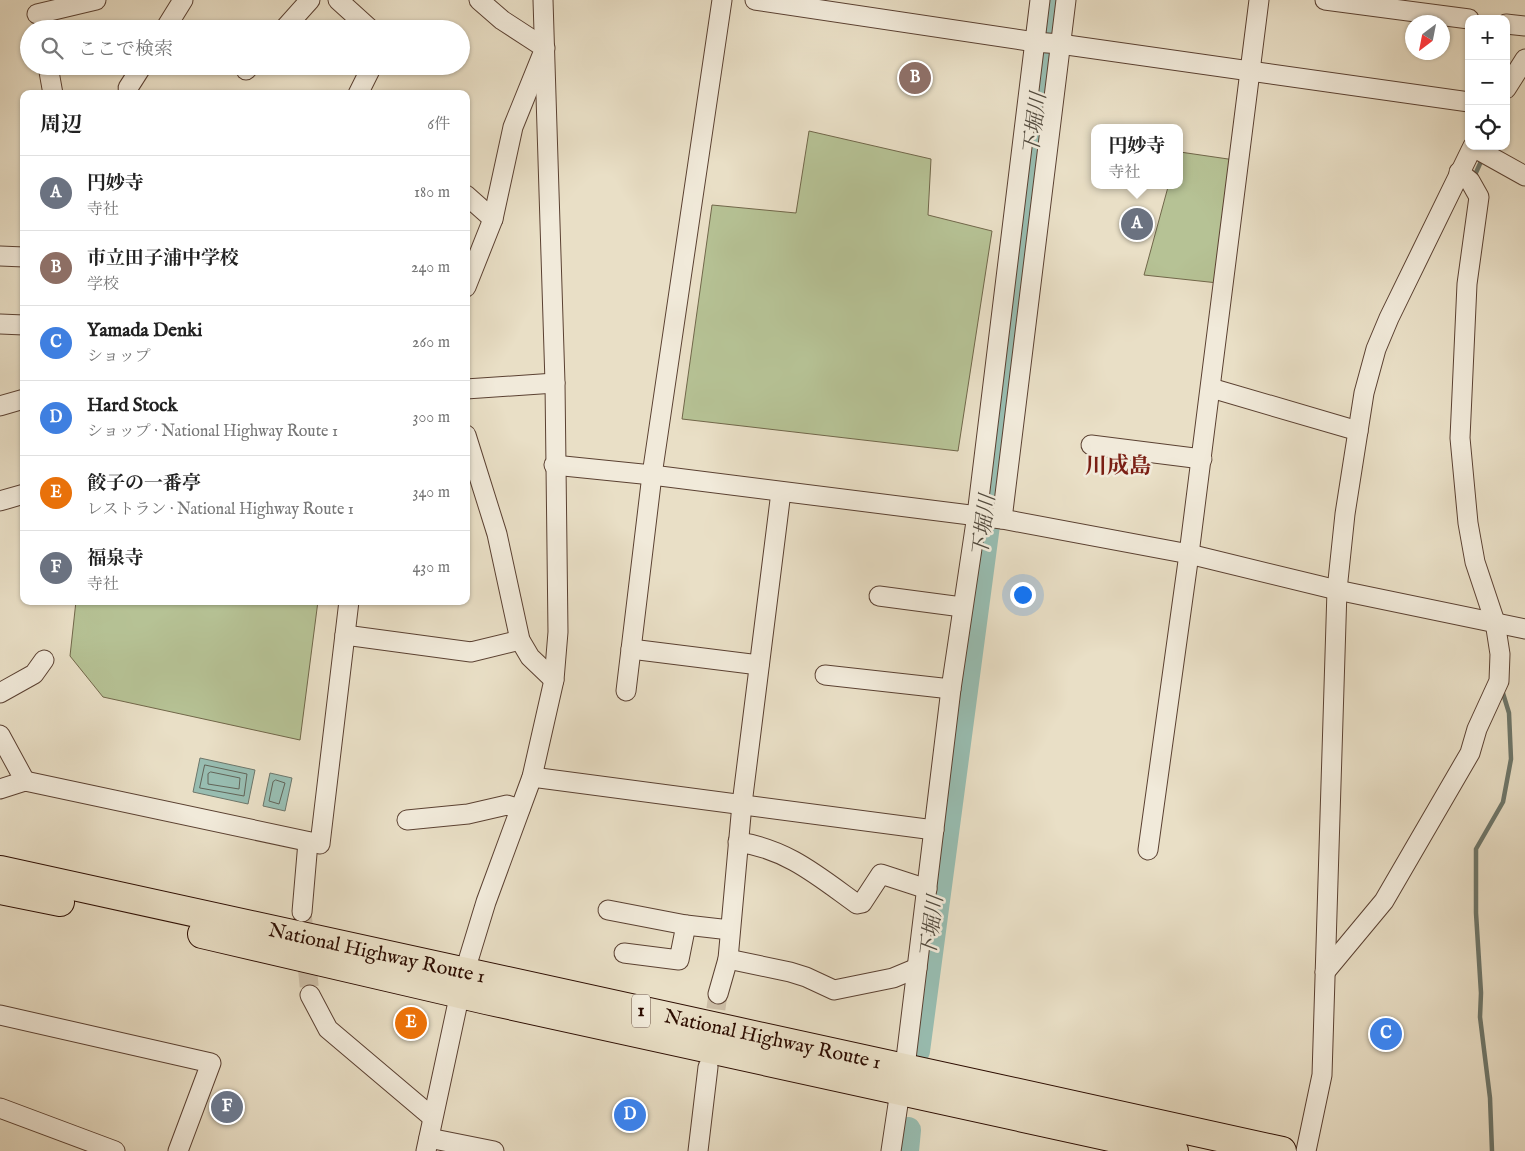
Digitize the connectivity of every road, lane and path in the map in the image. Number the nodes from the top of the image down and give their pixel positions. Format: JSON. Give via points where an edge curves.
{"nodes":[{"id":1,"x":96,"y":0,"type":"edge"},
{"id":2,"x":182,"y":0,"type":"edge"},
{"id":3,"x":310,"y":0,"type":"edge"},
{"id":4,"x":338,"y":0,"type":"edge"},
{"id":5,"x":479,"y":0,"type":"edge"},
{"id":6,"x":543,"y":0,"type":"edge"},
{"id":7,"x":722,"y":0,"type":"edge"},
{"id":8,"x":755,"y":0,"type":"edge"},
{"id":9,"x":1040,"y":0,"type":"edge"},
{"id":10,"x":1066,"y":0,"type":"edge"},
{"id":11,"x":1259,"y":0,"type":"edge"},
{"id":12,"x":1334,"y":1,"type":"edge"},
{"id":13,"x":1416,"y":6,"type":"edge"},
{"id":14,"x":850,"y":7,"type":"edge"},
{"id":15,"x":37,"y":14,"type":"edge"},
{"id":16,"x":1465,"y":18,"type":"edge"},
{"id":17,"x":170,"y":20,"type":"edge"},
{"id":18,"x":292,"y":20,"type":"edge"},
{"id":19,"x":360,"y":20,"type":"edge"},
{"id":20,"x":1510,"y":24,"type":"edge"},
{"id":21,"x":1525,"y":26,"type":"edge"},
{"id":22,"x":1036,"y":43,"type":"junction"},
{"id":23,"x":1059,"y":44,"type":"junction"},
{"id":24,"x":544,"y":48,"type":"junction"},
{"id":25,"x":1525,"y":59,"type":"edge"},
{"id":26,"x":1249,"y":70,"type":"junction"},
{"id":27,"x":50,"y":75,"type":"edge"},
{"id":28,"x":136,"y":75,"type":"edge"},
{"id":29,"x":368,"y":75,"type":"edge"},
{"id":30,"x":1514,"y":85,"type":"edge"},
{"id":31,"x":128,"y":88,"type":"dead end"},
{"id":32,"x":52,"y":90,"type":"edge"},
{"id":33,"x":360,"y":90,"type":"edge"},
{"id":34,"x":1465,"y":101,"type":"edge"},
{"id":35,"x":1478,"y":150,"type":"edge"},
{"id":36,"x":1525,"y":176,"type":"edge"},
{"id":37,"x":1469,"y":183,"type":"junction"},
{"id":38,"x":470,"y":199,"type":"edge"},
{"id":39,"x":493,"y":219,"type":"junction"},
{"id":40,"x":0,"y":256,"type":"edge"},
{"id":41,"x":20,"y":257,"type":"edge"},
{"id":42,"x":470,"y":277,"type":"edge"},
{"id":43,"x":0,"y":324,"type":"edge"},
{"id":44,"x":20,"y":325,"type":"edge"},
{"id":45,"x":555,"y":383,"type":"junction"},
{"id":46,"x":1211,"y":388,"type":"junction"},
{"id":47,"x":470,"y":389,"type":"edge"},
{"id":48,"x":20,"y":400,"type":"edge"},
{"id":49,"x":0,"y":406,"type":"edge"},
{"id":50,"x":1358,"y":431,"type":"junction"},
{"id":51,"x":1091,"y":445,"type":"dead end"},
{"id":52,"x":470,"y":448,"type":"edge"},
{"id":53,"x":1202,"y":459,"type":"junction"},
{"id":54,"x":554,"y":465,"type":"junction"},
{"id":55,"x":652,"y":475,"type":"junction"},
{"id":56,"x":781,"y":492,"type":"junction"},
{"id":57,"x":20,"y":495,"type":"edge"},
{"id":58,"x":0,"y":501,"type":"edge"},
{"id":59,"x":977,"y":515,"type":"junction"},
{"id":60,"x":1001,"y":519,"type":"junction"},
{"id":61,"x":1189,"y":554,"type":"junction"},
{"id":62,"x":1337,"y":590,"type":"junction"},
{"id":63,"x":879,"y":596,"type":"dead end"},
{"id":64,"x":348,"y":605,"type":"edge"},
{"id":65,"x":962,"y":607,"type":"junction"},
{"id":66,"x":1495,"y":622,"type":"junction"},
{"id":67,"x":1525,"y":628,"type":"edge"},
{"id":68,"x":345,"y":635,"type":"junction"},
{"id":69,"x":520,"y":640,"type":"junction"},
{"id":70,"x":631,"y":649,"type":"junction"},
{"id":71,"x":44,"y":660,"type":"dead end"},
{"id":72,"x":759,"y":665,"type":"junction"},
{"id":73,"x":825,"y":675,"type":"dead end"},
{"id":74,"x":554,"y":680,"type":"junction"},
{"id":75,"x":951,"y":689,"type":"junction"},
{"id":76,"x":626,"y":691,"type":"dead end"},
{"id":77,"x":0,"y":693,"type":"edge"},
{"id":78,"x":0,"y":735,"type":"edge"},
{"id":79,"x":532,"y":776,"type":"junction"},
{"id":80,"x":25,"y":781,"type":"junction"},
{"id":81,"x":0,"y":789,"type":"edge"},
{"id":82,"x":742,"y":804,"type":"junction"},
{"id":83,"x":520,"y":809,"type":"junction"},
{"id":84,"x":407,"y":820,"type":"dead end"},
{"id":85,"x":934,"y":830,"type":"junction"},
{"id":86,"x":308,"y":842,"type":"junction"},
{"id":87,"x":738,"y":842,"type":"junction"},
{"id":88,"x":1148,"y":850,"type":"dead end"},
{"id":89,"x":0,"y":870,"type":"edge"},
{"id":90,"x":927,"y":889,"type":"junction"},
{"id":91,"x":0,"y":890,"type":"edge"},
{"id":92,"x":608,"y":910,"type":"dead end"},
{"id":93,"x":302,"y":912,"type":"tunnel mouth"},
{"id":94,"x":686,"y":925,"type":"junction"},
{"id":95,"x":730,"y":930,"type":"junction"},
{"id":96,"x":624,"y":953,"type":"dead end"},
{"id":97,"x":728,"y":959,"type":"junction"},
{"id":98,"x":917,"y":968,"type":"junction"},
{"id":99,"x":1325,"y":972,"type":"junction"},
{"id":100,"x":463,"y":984,"type":"junction"},
{"id":101,"x":718,"y":994,"type":"tunnel mouth"},
{"id":102,"x":310,"y":995,"type":"tunnel mouth"},
{"id":103,"x":0,"y":1015,"type":"edge"},
{"id":104,"x":708,"y":1068,"type":"dead end"},
{"id":105,"x":903,"y":1079,"type":"junction"},
{"id":106,"x":0,"y":1108,"type":"edge"},
{"id":107,"x":432,"y":1118,"type":"junction"},
{"id":108,"x":427,"y":1145,"type":"edge"},
{"id":109,"x":115,"y":1151,"type":"edge"},
{"id":110,"x":178,"y":1151,"type":"edge"},
{"id":111,"x":494,"y":1151,"type":"edge"},
{"id":112,"x":698,"y":1151,"type":"edge"},
{"id":113,"x":891,"y":1151,"type":"edge"},
{"id":114,"x":1174,"y":1151,"type":"edge"},
{"id":115,"x":1282,"y":1151,"type":"edge"},
{"id":116,"x":1306,"y":1151,"type":"edge"}],
"edges":[{"from":1,"to":15,"type":"street"},
{"from":2,"to":17,"type":"street"},
{"from":3,"to":18,"type":"street"},
{"from":4,"to":19,"type":"street"},
{"from":5,"to":24,"type":"street"},
{"from":6,"to":24,"type":"street"},
{"from":7,"to":55,"type":"street"},
{"from":8,"to":14,"type":"street"},
{"from":9,"to":22,"type":"street"},
{"from":10,"to":23,"type":"street"},
{"from":11,"to":26,"type":"street"},
{"from":12,"to":13,"type":"street"},
{"from":13,"to":16,"type":"street"},
{"from":14,"to":22,"type":"street"},
{"from":20,"to":21,"type":"street"},
{"from":22,"to":23,"type":"street"},
{"from":22,"to":59,"type":"street"},
{"from":23,"to":26,"type":"street"},
{"from":23,"to":60,"type":"street"},
{"from":24,"to":39,"type":"street","via":[[512,128]]},
{"from":24,"to":45,"type":"street"},
{"from":25,"to":30,"type":"street"},
{"from":26,"to":34,"type":"street"},
{"from":26,"to":46,"type":"street"},
{"from":27,"to":32,"type":"street"},
{"from":28,"to":31,"type":"street"},
{"from":29,"to":33,"type":"street"},
{"from":35,"to":36,"type":"street"},
{"from":35,"to":37,"type":"street"},
{"from":37,"to":50,"type":"street","via":[[1376,349]]},
{"from":37,"to":66,"type":"street","via":[[1460,438],[1475,562]]},
{"from":38,"to":39,"type":"street"},
{"from":39,"to":42,"type":"street"},
{"from":40,"to":41,"type":"street"},
{"from":43,"to":44,"type":"street"},
{"from":45,"to":47,"type":"street"},
{"from":45,"to":54,"type":"street"},
{"from":46,"to":50,"type":"street"},
{"from":46,"to":53,"type":"street"},
{"from":48,"to":49,"type":"street"},
{"from":50,"to":62,"type":"street","via":[[1344,514]]},
{"from":51,"to":53,"type":"street"},
{"from":52,"to":69,"type":"street","via":[[497,534]]},
{"from":53,"to":61,"type":"street"},
{"from":54,"to":55,"type":"street"},
{"from":54,"to":74,"type":"street","via":[[558,632]]},
{"from":55,"to":56,"type":"street"},
{"from":55,"to":70,"type":"street"},
{"from":56,"to":59,"type":"street"},
{"from":56,"to":72,"type":"street"},
{"from":57,"to":58,"type":"street"},
{"from":59,"to":60,"type":"street"},
{"from":59,"to":65,"type":"street"},
{"from":60,"to":61,"type":"street"},
{"from":61,"to":62,"type":"street"},
{"from":61,"to":88,"type":"street"},
{"from":62,"to":66,"type":"street"},
{"from":62,"to":99,"type":"street"},
{"from":63,"to":65,"type":"street"},
{"from":64,"to":68,"type":"street"},
{"from":65,"to":75,"type":"street"},
{"from":66,"to":67,"type":"street"},
{"from":66,"to":99,"type":"street","via":[[1500,681],[1477,729],[1470,753],[1384,902]]},
{"from":68,"to":69,"type":"street","via":[[471,652]]},
{"from":68,"to":86,"type":"street","via":[[320,844]]},
{"from":69,"to":74,"type":"street","via":[[530,657]]},
{"from":70,"to":72,"type":"street"},
{"from":70,"to":76,"type":"street"},
{"from":71,"to":77,"type":"street","via":[[34,674]]},
{"from":72,"to":82,"type":"street"},
{"from":73,"to":75,"type":"street"},
{"from":74,"to":79,"type":"street"},
{"from":75,"to":85,"type":"street"},
{"from":78,"to":80,"type":"street"},
{"from":79,"to":82,"type":"street"},
{"from":79,"to":83,"type":"street"},
{"from":80,"to":81,"type":"street"},
{"from":80,"to":86,"type":"street"},
{"from":82,"to":85,"type":"street"},
{"from":82,"to":87,"type":"street"},
{"from":83,"to":84,"type":"street","via":[[507,805],[468,814]]},
{"from":83,"to":100,"type":"street","via":[[486,902]]},
{"from":85,"to":90,"type":"street"},
{"from":86,"to":93,"type":"street"},
{"from":87,"to":90,"type":"street","via":[[764,846],[800,863],[856,904],[862,903],[881,874]]},
{"from":87,"to":95,"type":"street"},
{"from":89,"to":100,"type":"highway","name":"National Highway Route 1","number":"1"},
{"from":90,"to":98,"type":"street"},
{"from":91,"to":100,"type":"highway","name":"National Highway Route 1","number":"1"},
{"from":92,"to":94,"type":"street"},
{"from":94,"to":95,"type":"street"},
{"from":94,"to":96,"type":"street","via":[[679,960]]},
{"from":95,"to":97,"type":"street"},
{"from":97,"to":98,"type":"street","via":[[798,974],[834,990],[893,978]]},
{"from":97,"to":101,"type":"street"},
{"from":98,"to":105,"type":"street"},
{"from":99,"to":116,"type":"street","via":[[1322,1075]]},
{"from":100,"to":105,"type":"highway","name":"National Highway Route 1","number":"1"},
{"from":100,"to":107,"type":"street"},
{"from":102,"to":107,"type":"street","via":[[328,1029]]},
{"from":103,"to":110,"type":"street","via":[[211,1063]]},
{"from":104,"to":112,"type":"street"},
{"from":105,"to":113,"type":"street"},
{"from":105,"to":114,"type":"highway","name":"National Highway Route 1","number":"1"},
{"from":105,"to":115,"type":"highway","name":"National Highway Route 1","number":"1"},
{"from":106,"to":109,"type":"street"},
{"from":107,"to":108,"type":"street"},
{"from":108,"to":111,"type":"street"}]}
